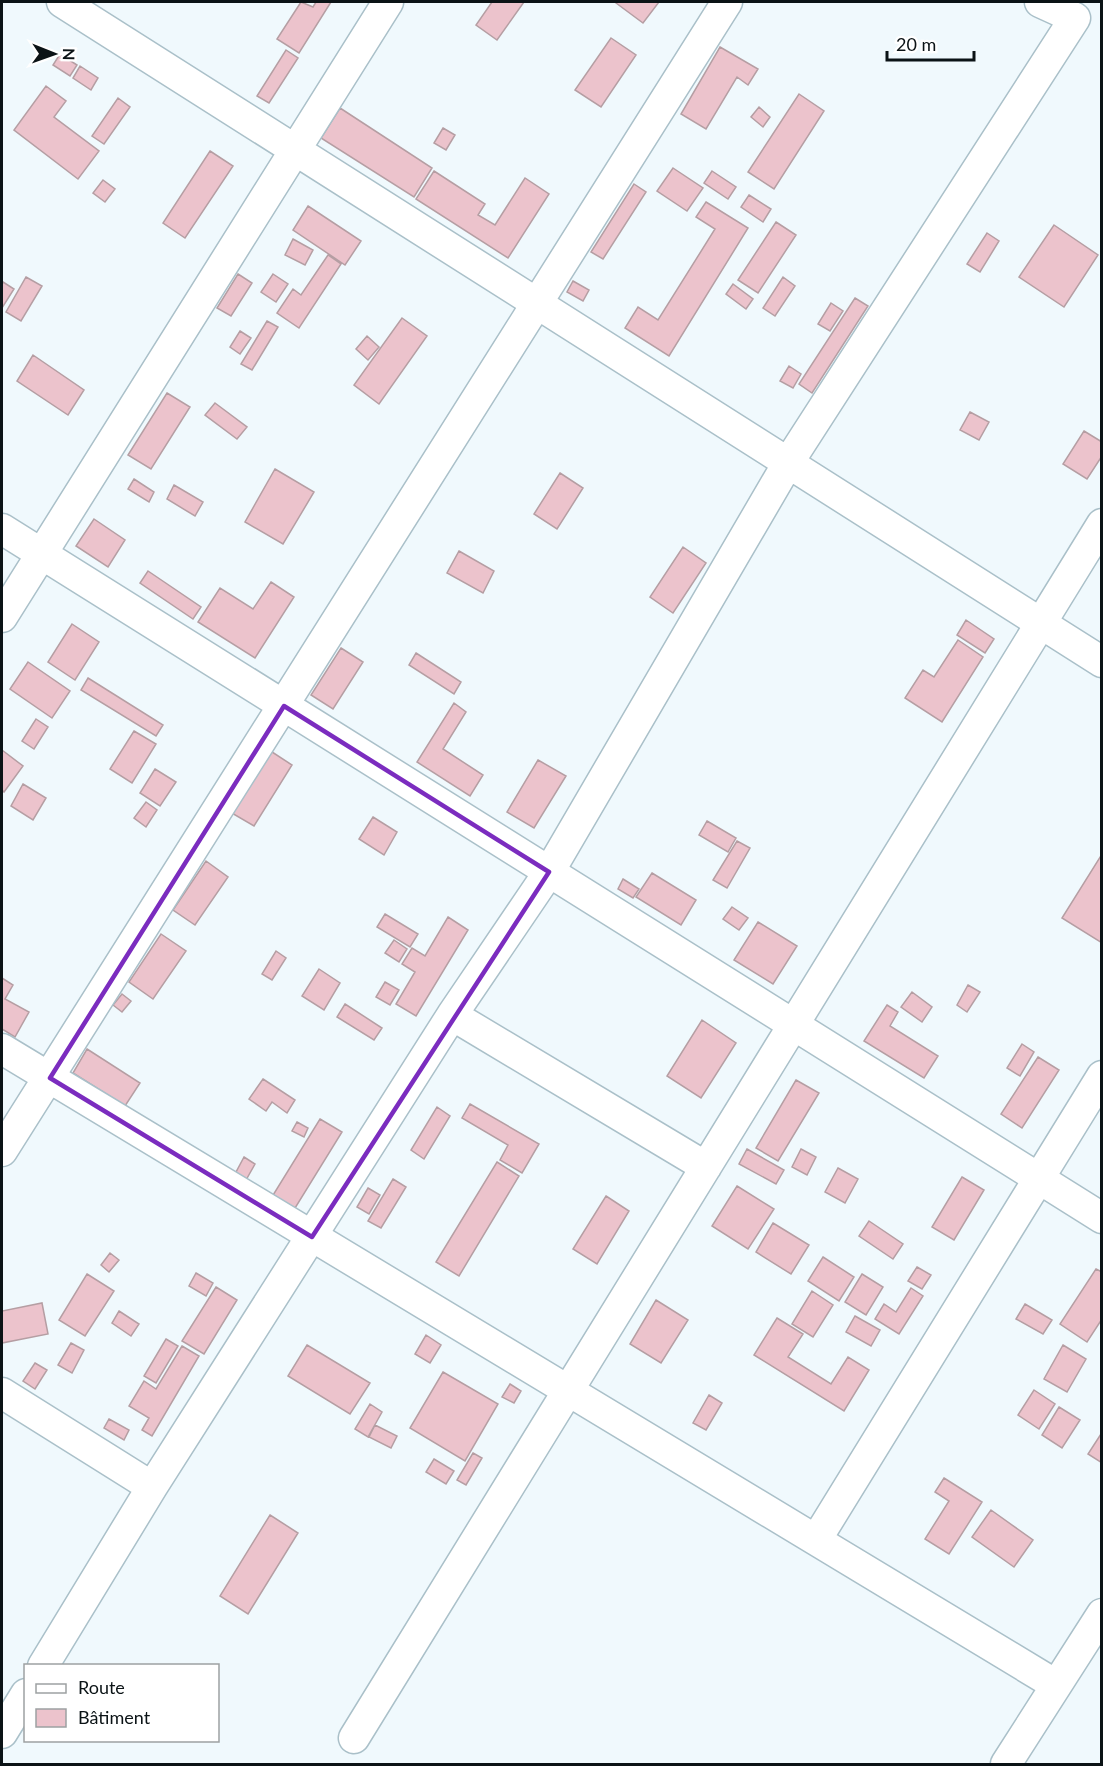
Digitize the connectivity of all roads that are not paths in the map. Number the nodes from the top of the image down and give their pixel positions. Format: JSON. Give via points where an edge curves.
{"nodes":[{"id":1,"x":62,"y":2,"type":"edge"},
{"id":2,"x":388,"y":2,"type":"edge"},
{"id":3,"x":727,"y":2,"type":"edge"},
{"id":4,"x":1040,"y":2,"type":"edge"},
{"id":5,"x":295,"y":149,"type":"junction"},
{"id":6,"x":537,"y":303,"type":"junction"},
{"id":7,"x":788,"y":463,"type":"junction"},
{"id":8,"x":1101,"y":524,"type":"edge"},
{"id":9,"x":2,"y":529,"type":"edge"},
{"id":10,"x":41,"y":554,"type":"junction"},
{"id":11,"x":2,"y":617,"type":"edge"},
{"id":12,"x":1040,"y":623,"type":"junction"},
{"id":13,"x":1101,"y":662,"type":"edge"},
{"id":14,"x":284,"y":706,"type":"junction"},
{"id":15,"x":549,"y":872,"type":"junction"},
{"id":16,"x":452,"y":1015,"type":"junction"},
{"id":17,"x":793,"y":1025,"type":"junction"},
{"id":18,"x":2,"y":1049,"type":"edge"},
{"id":19,"x":1101,"y":1076,"type":"edge"},
{"id":20,"x":50,"y":1078,"type":"junction"},
{"id":21,"x":2,"y":1151,"type":"edge"},
{"id":22,"x":705,"y":1167,"type":"junction"},
{"id":23,"x":1038,"y":1179,"type":"junction"},
{"id":24,"x":1101,"y":1218,"type":"edge"},
{"id":25,"x":312,"y":1237,"type":"junction"},
{"id":26,"x":568,"y":1391,"type":"junction"},
{"id":27,"x":2,"y":1393,"type":"edge"},
{"id":28,"x":152,"y":1487,"type":"junction"},
{"id":29,"x":816,"y":1540,"type":"junction"},
{"id":30,"x":1101,"y":1614,"type":"edge"},
{"id":31,"x":44,"y":1664,"type":"edge"},
{"id":32,"x":1056,"y":1685,"type":"junction"},
{"id":33,"x":24,"y":1697,"type":"edge"},
{"id":34,"x":2,"y":1733,"type":"edge"},
{"id":35,"x":354,"y":1738,"type":"dead end"},
{"id":36,"x":1006,"y":1764,"type":"edge"}],
"edges":[{"from":1,"to":5,"type":"street"},
{"from":2,"to":5,"type":"street"},
{"from":3,"to":6,"type":"street"},
{"from":4,"to":7,"type":"street","via":[[1075,18]]},
{"from":5,"to":6,"type":"street"},
{"from":5,"to":10,"type":"street"},
{"from":6,"to":7,"type":"street"},
{"from":6,"to":14,"type":"street"},
{"from":7,"to":12,"type":"street"},
{"from":7,"to":15,"type":"street"},
{"from":8,"to":12,"type":"street"},
{"from":9,"to":10,"type":"street"},
{"from":10,"to":11,"type":"street"},
{"from":10,"to":14,"type":"street"},
{"from":12,"to":13,"type":"street"},
{"from":12,"to":17,"type":"street"},
{"from":14,"to":15,"type":"street"},
{"from":14,"to":20,"type":"street"},
{"from":15,"to":16,"type":"street"},
{"from":15,"to":17,"type":"street"},
{"from":16,"to":22,"type":"street"},
{"from":16,"to":25,"type":"street"},
{"from":17,"to":22,"type":"street"},
{"from":17,"to":23,"type":"street"},
{"from":18,"to":20,"type":"street"},
{"from":19,"to":23,"type":"street"},
{"from":20,"to":21,"type":"street"},
{"from":20,"to":25,"type":"street"},
{"from":22,"to":26,"type":"street"},
{"from":23,"to":24,"type":"street"},
{"from":23,"to":29,"type":"street"},
{"from":25,"to":26,"type":"street"},
{"from":25,"to":28,"type":"street"},
{"from":26,"to":29,"type":"street"},
{"from":26,"to":35,"type":"street"},
{"from":27,"to":28,"type":"street"},
{"from":28,"to":31,"type":"street"},
{"from":29,"to":32,"type":"street"},
{"from":30,"to":32,"type":"street"},
{"from":32,"to":36,"type":"street"},
{"from":33,"to":34,"type":"street"}]}
